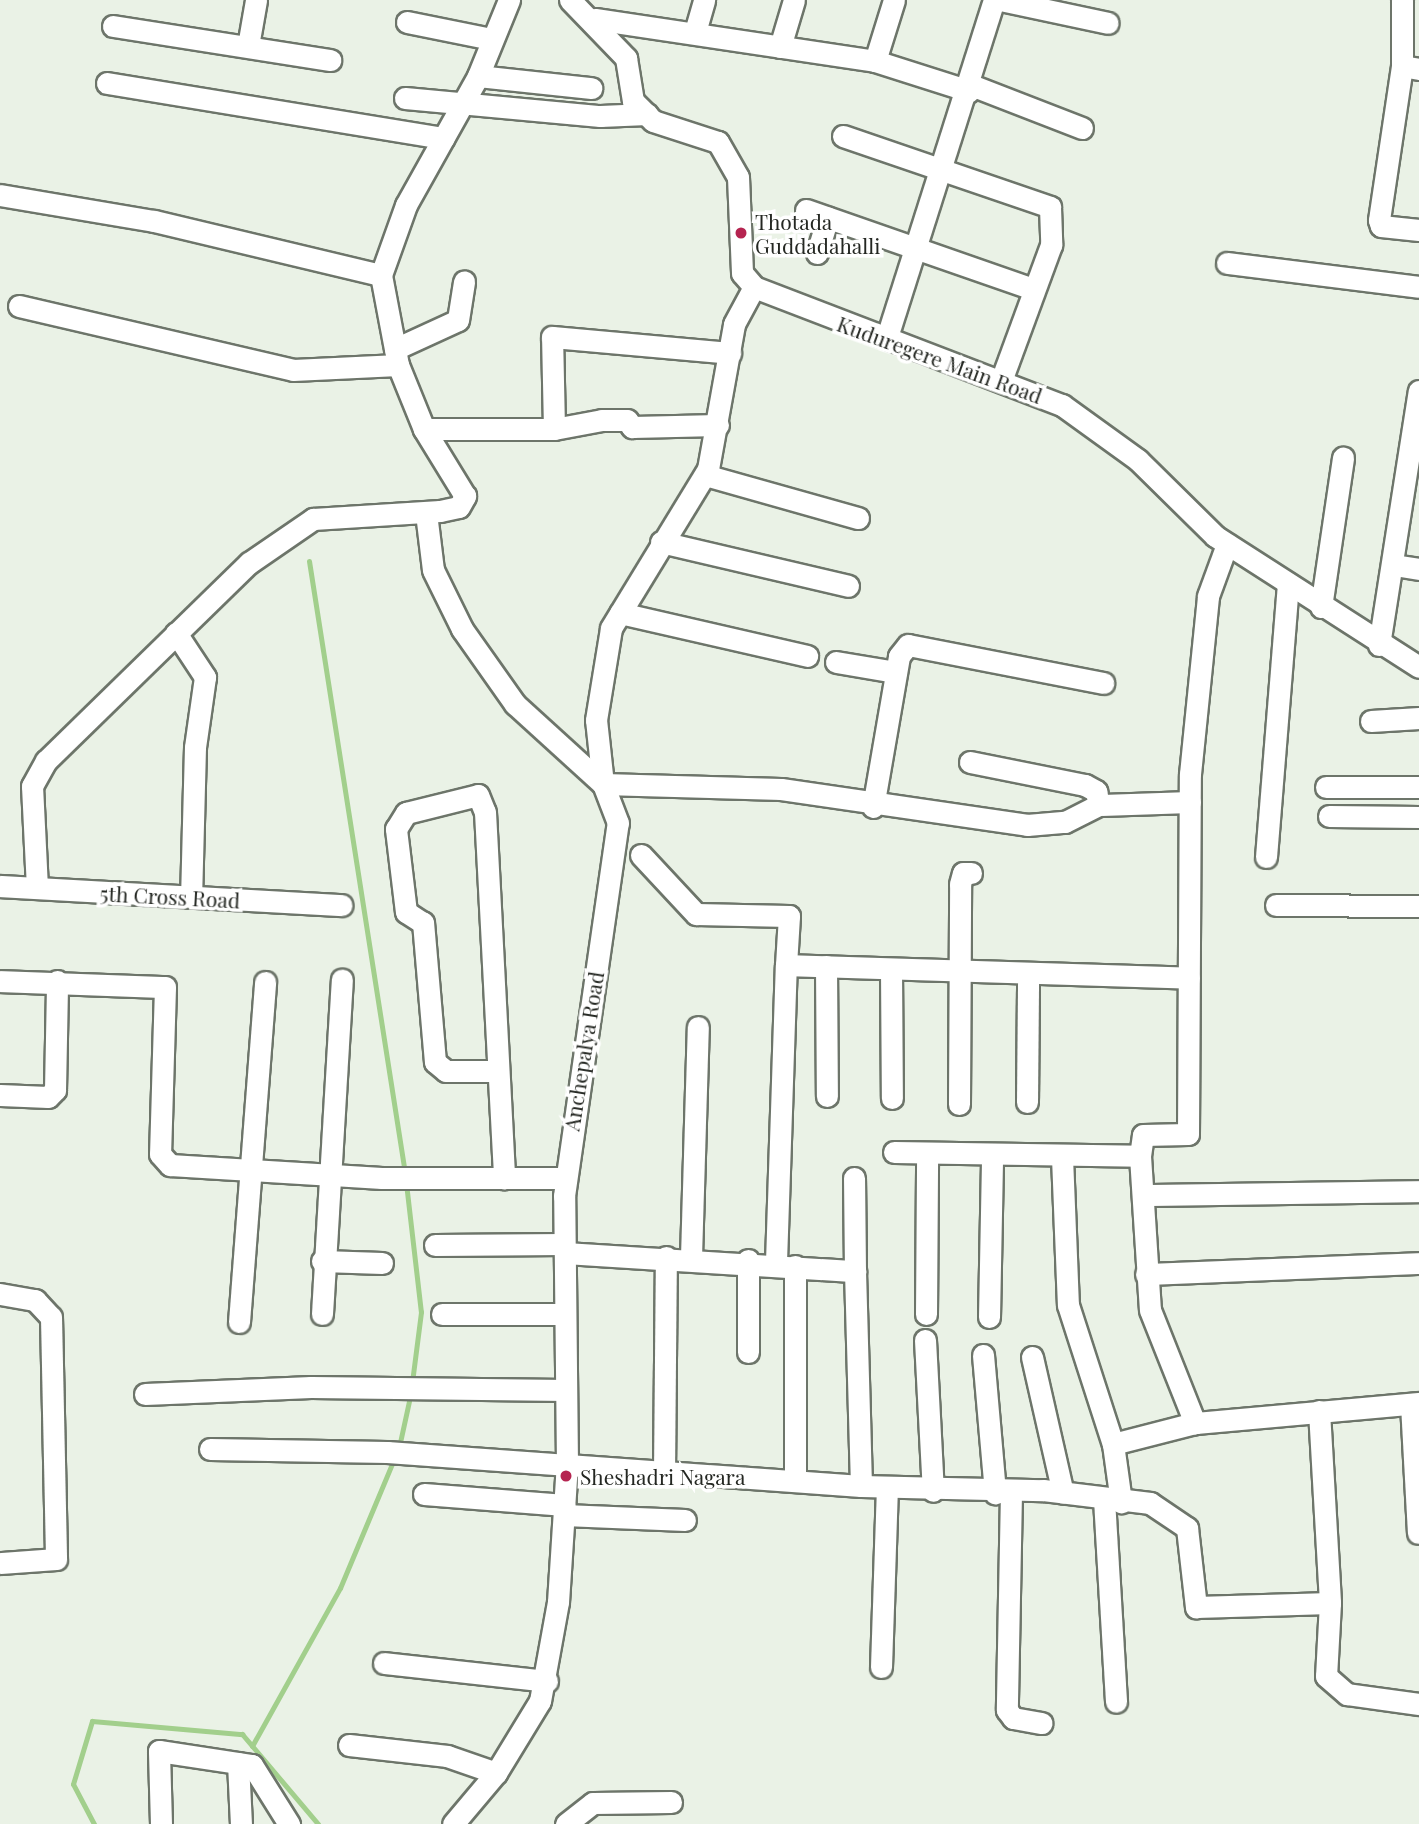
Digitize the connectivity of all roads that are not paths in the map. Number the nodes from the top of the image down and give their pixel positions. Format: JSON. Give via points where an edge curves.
{"nodes":[{"id":1,"x":256,"y":0,"type":"edge"},
{"id":2,"x":509,"y":0,"type":"edge"},
{"id":3,"x":570,"y":0,"type":"edge"},
{"id":4,"x":704,"y":0,"type":"edge"},
{"id":5,"x":794,"y":0,"type":"edge"},
{"id":6,"x":894,"y":0,"type":"edge"},
{"id":7,"x":994,"y":0,"type":"edge"},
{"id":8,"x":1000,"y":0,"type":"edge"},
{"id":9,"x":1402,"y":0,"type":"edge"},
{"id":10,"x":595,"y":19,"type":"junction"},
{"id":11,"x":407,"y":22,"type":"dead end"},
{"id":12,"x":1108,"y":23,"type":"dead end"},
{"id":13,"x":113,"y":26,"type":"dead end"},
{"id":14,"x":695,"y":32,"type":"junction"},
{"id":15,"x":491,"y":39,"type":"junction"},
{"id":16,"x":248,"y":46,"type":"junction"},
{"id":17,"x":780,"y":47,"type":"junction"},
{"id":18,"x":330,"y":60,"type":"dead end"},
{"id":19,"x":875,"y":61,"type":"junction"},
{"id":20,"x":1410,"y":68,"type":"edge"},
{"id":21,"x":478,"y":76,"type":"junction"},
{"id":22,"x":107,"y":83,"type":"dead end"},
{"id":23,"x":591,"y":88,"type":"dead end"},
{"id":24,"x":970,"y":88,"type":"junction"},
{"id":25,"x":404,"y":98,"type":"dead end"},
{"id":26,"x":459,"y":106,"type":"junction"},
{"id":27,"x":646,"y":114,"type":"junction"},
{"id":28,"x":1082,"y":128,"type":"dead end"},
{"id":29,"x":843,"y":136,"type":"dead end"},
{"id":30,"x":444,"y":138,"type":"junction"},
{"id":31,"x":943,"y":167,"type":"junction"},
{"id":32,"x":0,"y":195,"type":"edge"},
{"id":33,"x":806,"y":210,"type":"dead end"},
{"id":34,"x":828,"y":218,"type":"junction"},
{"id":35,"x":1419,"y":230,"type":"edge"},
{"id":36,"x":917,"y":246,"type":"junction"},
{"id":37,"x":817,"y":253,"type":"dead end"},
{"id":38,"x":1227,"y":262,"type":"dead end"},
{"id":39,"x":381,"y":275,"type":"junction"},
{"id":40,"x":464,"y":281,"type":"dead end"},
{"id":41,"x":754,"y":287,"type":"junction"},
{"id":42,"x":1419,"y":287,"type":"edge"},
{"id":43,"x":1030,"y":288,"type":"junction"},
{"id":44,"x":19,"y":306,"type":"dead end"},
{"id":45,"x":887,"y":337,"type":"junction"},
{"id":46,"x":730,"y":353,"type":"junction"},
{"id":47,"x":396,"y":357,"type":"junction"},
{"id":48,"x":1002,"y":378,"type":"junction"},
{"id":49,"x":1419,"y":391,"type":"edge"},
{"id":50,"x":718,"y":425,"type":"junction"},
{"id":51,"x":424,"y":429,"type":"junction"},
{"id":52,"x":554,"y":429,"type":"junction"},
{"id":53,"x":1415,"y":439,"type":"edge"},
{"id":54,"x":1343,"y":458,"type":"dead end"},
{"id":55,"x":705,"y":475,"type":"junction"},
{"id":56,"x":1411,"y":504,"type":"edge"},
{"id":57,"x":426,"y":513,"type":"junction"},
{"id":58,"x":859,"y":518,"type":"dead end"},
{"id":59,"x":661,"y":542,"type":"junction"},
{"id":60,"x":1227,"y":544,"type":"junction"},
{"id":61,"x":1394,"y":565,"type":"junction"},
{"id":62,"x":1419,"y":569,"type":"edge"},
{"id":63,"x":1288,"y":584,"type":"junction"},
{"id":64,"x":848,"y":586,"type":"dead end"},
{"id":65,"x":1321,"y":607,"type":"junction"},
{"id":66,"x":620,"y":613,"type":"junction"},
{"id":67,"x":176,"y":633,"type":"junction"},
{"id":68,"x":1379,"y":645,"type":"junction"},
{"id":69,"x":807,"y":656,"type":"dead end"},
{"id":70,"x":836,"y":662,"type":"dead end"},
{"id":71,"x":1419,"y":667,"type":"edge"},
{"id":72,"x":896,"y":672,"type":"junction"},
{"id":73,"x":1103,"y":683,"type":"dead end"},
{"id":74,"x":1419,"y":718,"type":"edge"},
{"id":75,"x":1371,"y":721,"type":"dead end"},
{"id":76,"x":970,"y":762,"type":"dead end"},
{"id":77,"x":603,"y":784,"type":"junction"},
{"id":78,"x":1326,"y":787,"type":"dead end"},
{"id":79,"x":1419,"y":787,"type":"edge"},
{"id":80,"x":1190,"y":802,"type":"junction"},
{"id":81,"x":1099,"y":805,"type":"junction"},
{"id":82,"x":873,"y":807,"type":"junction"},
{"id":83,"x":1329,"y":816,"type":"dead end"},
{"id":84,"x":1419,"y":817,"type":"edge"},
{"id":85,"x":641,"y":855,"type":"dead end"},
{"id":86,"x":1266,"y":858,"type":"dead end"},
{"id":87,"x":971,"y":873,"type":"dead end"},
{"id":88,"x":0,"y":886,"type":"edge"},
{"id":89,"x":37,"y":888,"type":"junction"},
{"id":90,"x":191,"y":897,"type":"junction"},
{"id":91,"x":341,"y":905,"type":"dead end"},
{"id":92,"x":1276,"y":905,"type":"dead end"},
{"id":93,"x":1419,"y":906,"type":"edge"},
{"id":94,"x":786,"y":965,"type":"junction"},
{"id":95,"x":826,"y":966,"type":"junction"},
{"id":96,"x":891,"y":969,"type":"junction"},
{"id":97,"x":959,"y":973,"type":"junction"},
{"id":98,"x":1028,"y":975,"type":"junction"},
{"id":99,"x":1189,"y":978,"type":"junction"},
{"id":100,"x":342,"y":980,"type":"dead end"},
{"id":101,"x":0,"y":981,"type":"edge"},
{"id":102,"x":57,"y":981,"type":"junction"},
{"id":103,"x":265,"y":982,"type":"dead end"},
{"id":104,"x":698,"y":1027,"type":"dead end"},
{"id":105,"x":498,"y":1071,"type":"junction"},
{"id":106,"x":0,"y":1096,"type":"edge"},
{"id":107,"x":827,"y":1096,"type":"dead end"},
{"id":108,"x":892,"y":1098,"type":"dead end"},
{"id":109,"x":1027,"y":1102,"type":"dead end"},
{"id":110,"x":959,"y":1104,"type":"dead end"},
{"id":111,"x":894,"y":1152,"type":"dead end"},
{"id":112,"x":928,"y":1153,"type":"junction"},
{"id":113,"x":992,"y":1155,"type":"junction"},
{"id":114,"x":1140,"y":1156,"type":"junction"},
{"id":115,"x":1062,"y":1157,"type":"junction"},
{"id":116,"x":252,"y":1170,"type":"junction"},
{"id":117,"x":328,"y":1176,"type":"junction"},
{"id":118,"x":566,"y":1178,"type":"junction"},
{"id":119,"x":854,"y":1178,"type":"dead end"},
{"id":120,"x":504,"y":1179,"type":"junction"},
{"id":121,"x":1419,"y":1191,"type":"edge"},
{"id":122,"x":1143,"y":1195,"type":"junction"},
{"id":123,"x":435,"y":1245,"type":"dead end"},
{"id":124,"x":565,"y":1249,"type":"junction"},
{"id":125,"x":666,"y":1256,"type":"junction"},
{"id":126,"x":691,"y":1257,"type":"junction"},
{"id":127,"x":748,"y":1260,"type":"junction"},
{"id":128,"x":322,"y":1261,"type":"junction"},
{"id":129,"x":382,"y":1263,"type":"dead end"},
{"id":130,"x":1419,"y":1263,"type":"edge"},
{"id":131,"x":785,"y":1264,"type":"junction"},
{"id":132,"x":855,"y":1271,"type":"junction"},
{"id":133,"x":1146,"y":1274,"type":"junction"},
{"id":134,"x":0,"y":1294,"type":"edge"},
{"id":135,"x":322,"y":1314,"type":"dead end"},
{"id":136,"x":442,"y":1314,"type":"dead end"},
{"id":137,"x":565,"y":1314,"type":"junction"},
{"id":138,"x":926,"y":1314,"type":"dead end"},
{"id":139,"x":989,"y":1317,"type":"dead end"},
{"id":140,"x":239,"y":1322,"type":"dead end"},
{"id":141,"x":925,"y":1340,"type":"dead end"},
{"id":142,"x":748,"y":1352,"type":"dead end"},
{"id":143,"x":983,"y":1355,"type":"dead end"},
{"id":144,"x":1032,"y":1357,"type":"dead end"},
{"id":145,"x":566,"y":1390,"type":"junction"},
{"id":146,"x":145,"y":1394,"type":"dead end"},
{"id":147,"x":1415,"y":1404,"type":"edge"},
{"id":148,"x":1319,"y":1411,"type":"junction"},
{"id":149,"x":1195,"y":1423,"type":"junction"},
{"id":150,"x":1113,"y":1444,"type":"junction"},
{"id":151,"x":210,"y":1449,"type":"dead end"},
{"id":152,"x":567,"y":1464,"type":"junction"},
{"id":153,"x":664,"y":1475,"type":"junction"},
{"id":154,"x":795,"y":1481,"type":"junction"},
{"id":155,"x":860,"y":1486,"type":"junction"},
{"id":156,"x":887,"y":1488,"type":"junction"},
{"id":157,"x":933,"y":1490,"type":"junction"},
{"id":158,"x":1003,"y":1493,"type":"junction"},
{"id":159,"x":1063,"y":1493,"type":"junction"},
{"id":160,"x":424,"y":1494,"type":"dead end"},
{"id":161,"x":1113,"y":1500,"type":"junction"},
{"id":162,"x":564,"y":1510,"type":"junction"},
{"id":163,"x":685,"y":1521,"type":"dead end"},
{"id":164,"x":1418,"y":1533,"type":"edge"},
{"id":165,"x":0,"y":1563,"type":"edge"},
{"id":166,"x":1330,"y":1603,"type":"junction"},
{"id":167,"x":384,"y":1663,"type":"dead end"},
{"id":168,"x":881,"y":1667,"type":"dead end"},
{"id":169,"x":547,"y":1682,"type":"junction"},
{"id":170,"x":1116,"y":1702,"type":"dead end"},
{"id":171,"x":1419,"y":1704,"type":"edge"},
{"id":172,"x":1042,"y":1723,"type":"dead end"},
{"id":173,"x":349,"y":1745,"type":"dead end"},
{"id":174,"x":238,"y":1763,"type":"junction"},
{"id":175,"x":496,"y":1773,"type":"junction"},
{"id":176,"x":671,"y":1802,"type":"dead end"},
{"id":177,"x":461,"y":1821,"type":"edge"},
{"id":178,"x":161,"y":1824,"type":"edge"},
{"id":179,"x":241,"y":1824,"type":"edge"},
{"id":180,"x":289,"y":1824,"type":"edge"},
{"id":181,"x":566,"y":1824,"type":"edge"}],
"edges":[{"from":1,"to":16,"type":"street"},
{"from":2,"to":15,"type":"street"},
{"from":3,"to":10,"type":"street"},
{"from":4,"to":14,"type":"street"},
{"from":5,"to":17,"type":"street"},
{"from":6,"to":19,"type":"street"},
{"from":7,"to":24,"type":"street"},
{"from":8,"to":12,"type":"street"},
{"from":9,"to":20,"type":"street"},
{"from":10,"to":14,"type":"street"},
{"from":10,"to":27,"type":"street","via":[[626,58],[633,101]]},
{"from":11,"to":15,"type":"street"},
{"from":13,"to":16,"type":"street"},
{"from":14,"to":17,"type":"street"},
{"from":15,"to":21,"type":"street"},
{"from":16,"to":18,"type":"street"},
{"from":17,"to":19,"type":"street"},
{"from":19,"to":24,"type":"street"},
{"from":20,"to":35,"type":"street","via":[[1379,220],[1381,226]]},
{"from":21,"to":23,"type":"street"},
{"from":21,"to":26,"type":"street"},
{"from":22,"to":30,"type":"street"},
{"from":24,"to":28,"type":"street"},
{"from":24,"to":31,"type":"street"},
{"from":25,"to":26,"type":"street"},
{"from":26,"to":27,"type":"street"},
{"from":26,"to":30,"type":"street"},
{"from":27,"to":41,"type":"street","via":[[718,142],[738,177],[743,273]]},
{"from":29,"to":31,"type":"street"},
{"from":30,"to":39,"type":"street","via":[[406,205]]},
{"from":31,"to":36,"type":"street"},
{"from":31,"to":43,"type":"street","via":[[1050,207],[1051,245]]},
{"from":32,"to":39,"type":"street","via":[[154,221]]},
{"from":33,"to":34,"type":"street"},
{"from":34,"to":36,"type":"street"},
{"from":34,"to":37,"type":"street"},
{"from":36,"to":43,"type":"street"},
{"from":36,"to":45,"type":"street"},
{"from":38,"to":42,"type":"street"},
{"from":39,"to":47,"type":"street"},
{"from":40,"to":47,"type":"street","via":[[458,320]]},
{"from":41,"to":45,"type":"street","name":"Kuduregere Main Road"},
{"from":41,"to":46,"type":"street","name":"Anchepalya Road","via":[[734,324]]},
{"from":43,"to":48,"type":"street","via":[[1031,304]]},
{"from":44,"to":47,"type":"street","via":[[293,370]]},
{"from":45,"to":48,"type":"street","name":"Kuduregere Main Road"},
{"from":46,"to":50,"type":"street","name":"Anchepalya Road"},
{"from":46,"to":52,"type":"street","via":[[552,337]]},
{"from":47,"to":51,"type":"street"},
{"from":48,"to":60,"type":"street","name":"Kuduregere Main Road","via":[[1062,405],[1138,460]]},
{"from":49,"to":53,"type":"street"},
{"from":50,"to":52,"type":"street","via":[[632,427],[627,420],[603,420]]},
{"from":50,"to":55,"type":"street","name":"Anchepalya Road"},
{"from":51,"to":52,"type":"street"},
{"from":51,"to":57,"type":"street","via":[[465,496],[458,508]]},
{"from":53,"to":56,"type":"street"},
{"from":54,"to":65,"type":"street"},
{"from":55,"to":58,"type":"street"},
{"from":55,"to":59,"type":"street","name":"Anchepalya Road"},
{"from":56,"to":61,"type":"street"},
{"from":57,"to":67,"type":"street","via":[[313,519],[249,563]]},
{"from":57,"to":77,"type":"street","via":[[433,570],[463,629],[515,704]]},
{"from":59,"to":64,"type":"street"},
{"from":59,"to":66,"type":"street","name":"Anchepalya Road"},
{"from":60,"to":63,"type":"street","name":"Kuduregere Main Road"},
{"from":60,"to":80,"type":"street","via":[[1208,596]]},
{"from":61,"to":62,"type":"street"},
{"from":61,"to":68,"type":"street"},
{"from":63,"to":65,"type":"street","name":"Kuduregere Main Road"},
{"from":63,"to":86,"type":"street"},
{"from":65,"to":68,"type":"street","name":"Kuduregere Main Road"},
{"from":66,"to":69,"type":"street"},
{"from":66,"to":77,"type":"street","name":"Anchepalya Road","via":[[611,628],[596,720]]},
{"from":67,"to":89,"type":"street","via":[[46,761],[33,786]]},
{"from":67,"to":90,"type":"street","via":[[205,677],[195,747]]},
{"from":68,"to":71,"type":"street","name":"Kuduregere Main Road"},
{"from":70,"to":72,"type":"street"},
{"from":72,"to":73,"type":"street","via":[[902,650],[916,644]]},
{"from":72,"to":82,"type":"street"},
{"from":74,"to":75,"type":"street"},
{"from":76,"to":81,"type":"street","via":[[1085,785],[1096,791]]},
{"from":77,"to":82,"type":"street","via":[[781,789]]},
{"from":77,"to":118,"type":"street","name":"Anchepalya Road","via":[[618,823]]},
{"from":78,"to":79,"type":"street"},
{"from":80,"to":81,"type":"street"},
{"from":80,"to":99,"type":"street"},
{"from":81,"to":82,"type":"street","via":[[1065,822],[1027,825]]},
{"from":83,"to":84,"type":"street"},
{"from":85,"to":94,"type":"street","via":[[696,914],[789,916]]},
{"from":87,"to":97,"type":"street","via":[[961,879]]},
{"from":88,"to":89,"type":"street","name":"5th Cross Road"},
{"from":89,"to":90,"type":"street","name":"5th Cross Road"},
{"from":90,"to":91,"type":"street","name":"5th Cross Road"},
{"from":92,"to":93,"type":"street"},
{"from":94,"to":95,"type":"street"},
{"from":94,"to":131,"type":"street"},
{"from":95,"to":96,"type":"street"},
{"from":95,"to":107,"type":"street"},
{"from":96,"to":97,"type":"street"},
{"from":96,"to":108,"type":"street"},
{"from":97,"to":98,"type":"street"},
{"from":97,"to":110,"type":"street"},
{"from":98,"to":99,"type":"street"},
{"from":98,"to":109,"type":"street"},
{"from":99,"to":114,"type":"street","via":[[1188,1134],[1143,1135]]},
{"from":100,"to":117,"type":"street"},
{"from":101,"to":102,"type":"street"},
{"from":102,"to":106,"type":"street","via":[[55,1090],[48,1097]]},
{"from":102,"to":116,"type":"street","via":[[165,986],[160,1154],[170,1165]]},
{"from":103,"to":116,"type":"street"},
{"from":104,"to":126,"type":"street"},
{"from":105,"to":105,"type":"street","via":[[485,812],[478,795],[407,813],[396,829],[406,912],[423,923],[435,1062],[446,1071]]},
{"from":105,"to":120,"type":"street"},
{"from":111,"to":112,"type":"street"},
{"from":112,"to":113,"type":"street"},
{"from":112,"to":138,"type":"street"},
{"from":113,"to":115,"type":"street"},
{"from":113,"to":139,"type":"street"},
{"from":114,"to":115,"type":"street"},
{"from":114,"to":122,"type":"street"},
{"from":115,"to":150,"type":"street","via":[[1068,1305]]},
{"from":116,"to":117,"type":"street"},
{"from":116,"to":140,"type":"street"},
{"from":117,"to":120,"type":"street"},
{"from":117,"to":128,"type":"street"},
{"from":118,"to":120,"type":"street"},
{"from":118,"to":124,"type":"street","name":"Anchepalya Road"},
{"from":119,"to":132,"type":"street"},
{"from":121,"to":122,"type":"street"},
{"from":122,"to":133,"type":"street"},
{"from":123,"to":124,"type":"street"},
{"from":124,"to":125,"type":"street"},
{"from":124,"to":137,"type":"street","name":"Anchepalya Road"},
{"from":125,"to":126,"type":"street"},
{"from":125,"to":153,"type":"street"},
{"from":126,"to":127,"type":"street"},
{"from":127,"to":131,"type":"street"},
{"from":127,"to":142,"type":"street"},
{"from":128,"to":129,"type":"street"},
{"from":128,"to":135,"type":"street"},
{"from":130,"to":133,"type":"street"},
{"from":131,"to":132,"type":"street"},
{"from":131,"to":154,"type":"street"},
{"from":132,"to":155,"type":"street"},
{"from":133,"to":149,"type":"street","via":[[1150,1310]]},
{"from":134,"to":165,"type":"street","via":[[35,1300],[51,1317],[57,1559]]},
{"from":136,"to":137,"type":"street"},
{"from":137,"to":145,"type":"street","name":"Anchepalya Road"},
{"from":141,"to":157,"type":"street"},
{"from":143,"to":158,"type":"street"},
{"from":144,"to":159,"type":"street"},
{"from":145,"to":146,"type":"street","via":[[310,1387]]},
{"from":145,"to":152,"type":"street","name":"Anchepalya Road"},
{"from":147,"to":148,"type":"street"},
{"from":147,"to":164,"type":"street"},
{"from":148,"to":149,"type":"street"},
{"from":148,"to":166,"type":"street"},
{"from":149,"to":150,"type":"street"},
{"from":150,"to":161,"type":"street"},
{"from":151,"to":152,"type":"street"},
{"from":152,"to":153,"type":"street"},
{"from":152,"to":162,"type":"street","name":"Anchepalya Road"},
{"from":153,"to":154,"type":"street"},
{"from":154,"to":155,"type":"street"},
{"from":155,"to":156,"type":"street"},
{"from":156,"to":157,"type":"street"},
{"from":156,"to":168,"type":"street"},
{"from":157,"to":158,"type":"street"},
{"from":158,"to":159,"type":"street"},
{"from":158,"to":172,"type":"street","via":[[1007,1710],[1013,1718]]},
{"from":159,"to":161,"type":"street"},
{"from":160,"to":162,"type":"street"},
{"from":161,"to":166,"type":"street","via":[[1150,1503],[1187,1528],[1196,1606]]},
{"from":161,"to":170,"type":"street"},
{"from":162,"to":163,"type":"street"},
{"from":162,"to":169,"type":"street","name":"Anchepalya Road"},
{"from":166,"to":171,"type":"street","via":[[1326,1676],[1334,1686]]},
{"from":167,"to":169,"type":"street"},
{"from":169,"to":175,"type":"street","name":"Anchepalya Road"},
{"from":173,"to":175,"type":"street","via":[[447,1756]]},
{"from":174,"to":178,"type":"street","via":[[159,1751]]},
{"from":174,"to":179,"type":"street"},
{"from":174,"to":180,"type":"street","via":[[253,1765]]},
{"from":175,"to":177,"type":"street","name":"Anchepalya Road"},
{"from":176,"to":181,"type":"street","via":[[593,1803]]}]}
